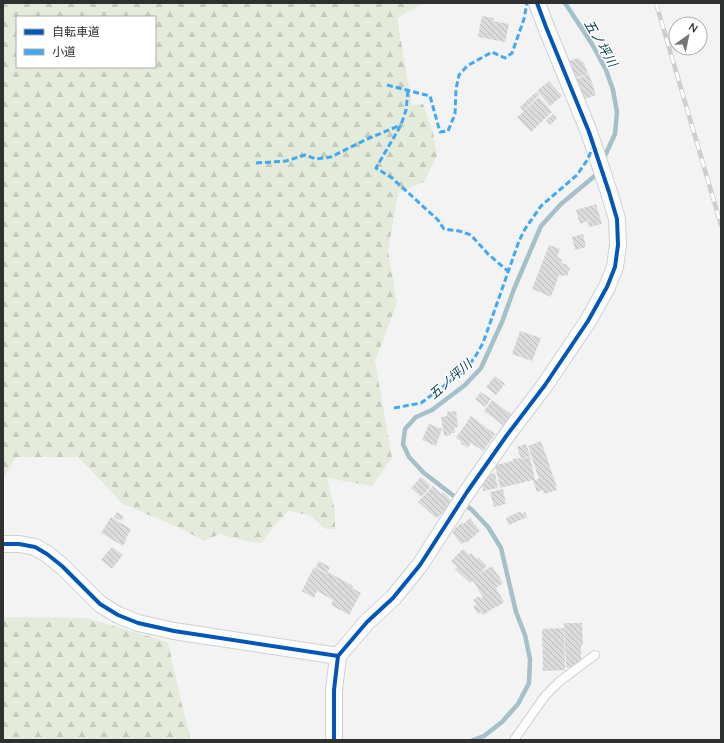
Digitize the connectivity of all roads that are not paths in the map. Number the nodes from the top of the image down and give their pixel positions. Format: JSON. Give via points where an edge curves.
{"nodes":[{"id":1,"x":537,"y":3,"type":"edge"},
{"id":2,"x":3,"y":544,"type":"edge"},
{"id":3,"x":595,"y":654,"type":"dead end"},
{"id":4,"x":338,"y":656,"type":"junction"},
{"id":5,"x":334,"y":740,"type":"edge"},
{"id":6,"x":514,"y":740,"type":"edge"}],
"edges":[{"from":1,"to":4,"type":"street","via":[[589,132],[617,219],[618,245],[615,267],[588,321],[545,385],[506,435],[420,565],[393,598]]},
{"from":2,"to":4,"type":"street","via":[[34,547],[47,554],[100,604],[138,623],[174,631]]},
{"from":3,"to":6,"type":"lane","via":[[545,696]]},
{"from":4,"to":5,"type":"street","via":[[334,690]]}]}
